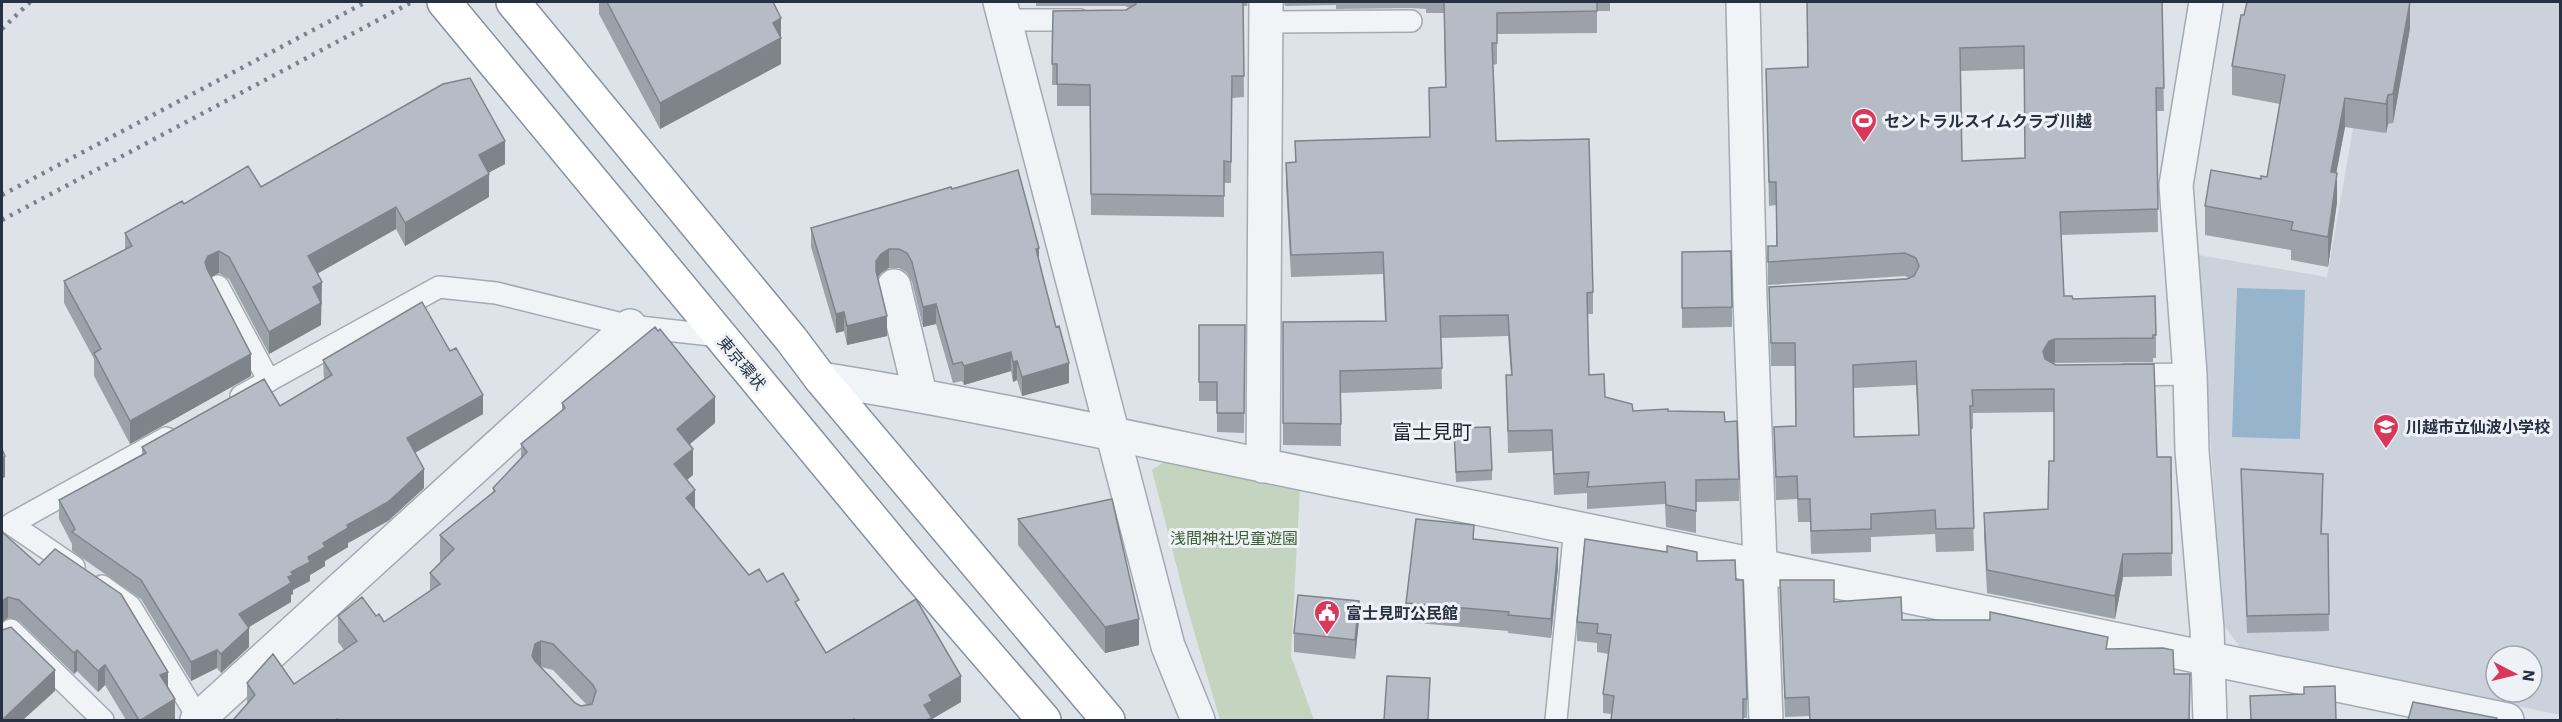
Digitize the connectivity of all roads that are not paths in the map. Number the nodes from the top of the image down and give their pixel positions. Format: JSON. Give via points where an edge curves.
{"nodes":[{"id":1,"x":513,"y":2,"type":"edge"},
{"id":2,"x":1743,"y":2,"type":"edge"},
{"id":3,"x":2206,"y":2,"type":"edge"},
{"id":4,"x":452,"y":11,"type":"edge"},
{"id":5,"x":1003,"y":11,"type":"edge"},
{"id":6,"x":1266,"y":12,"type":"edge"},
{"id":7,"x":1104,"y":19,"type":"edge"},
{"id":8,"x":1411,"y":21,"type":"dead end"},
{"id":9,"x":218,"y":286,"type":"edge"},
{"id":10,"x":894,"y":286,"type":"dead end"},
{"id":11,"x":630,"y":326,"type":"junction"},
{"id":12,"x":720,"y":336,"type":"junction"},
{"id":13,"x":2190,"y":374,"type":"junction"},
{"id":14,"x":2100,"y":375,"type":"edge"},
{"id":15,"x":821,"y":379,"type":"junction"},
{"id":16,"x":268,"y":381,"type":"junction"},
{"id":17,"x":920,"y":394,"type":"junction"},
{"id":18,"x":227,"y":404,"type":"edge"},
{"id":19,"x":186,"y":427,"type":"edge"},
{"id":20,"x":1114,"y":435,"type":"junction"},
{"id":21,"x":1263,"y":466,"type":"junction"},
{"id":22,"x":1575,"y":527,"type":"junction"},
{"id":23,"x":1762,"y":565,"type":"junction"},
{"id":24,"x":2,"y":639,"type":"edge"},
{"id":25,"x":2209,"y":657,"type":"junction"},
{"id":26,"x":1036,"y":718,"type":"edge"},
{"id":27,"x":103,"y":720,"type":"edge"},
{"id":28,"x":198,"y":720,"type":"edge"},
{"id":29,"x":1108,"y":720,"type":"edge"},
{"id":30,"x":1198,"y":720,"type":"edge"},
{"id":31,"x":1556,"y":720,"type":"edge"},
{"id":32,"x":1766,"y":720,"type":"edge"},
{"id":33,"x":2210,"y":720,"type":"edge"},
{"id":34,"x":2507,"y":720,"type":"edge"}],
"edges":[{"from":1,"to":15,"type":"highway"},
{"from":2,"to":23,"type":"street","via":[[1761,299]]},
{"from":3,"to":13,"type":"street","via":[[2176,185]]},
{"from":4,"to":12,"type":"highway","name":"東京環状"},
{"from":5,"to":7,"type":"lane"},
{"from":5,"to":20,"type":"street"},
{"from":6,"to":8,"type":"lane"},
{"from":6,"to":21,"type":"street"},
{"from":9,"to":16,"type":"lane"},
{"from":10,"to":17,"type":"street"},
{"from":11,"to":12,"type":"lane"},
{"from":11,"to":16,"type":"lane","via":[[496,293],[439,287]]},
{"from":11,"to":28,"type":"street"},
{"from":12,"to":26,"type":"highway","name":"東京環状"},
{"from":13,"to":14,"type":"lane"},
{"from":13,"to":25,"type":"street","via":[[2192,451]]},
{"from":15,"to":17,"type":"street"},
{"from":15,"to":29,"type":"highway"},
{"from":16,"to":18,"type":"lane"},
{"from":17,"to":20,"type":"street"},
{"from":19,"to":28,"type":"lane","via":[[11,524],[130,606]]},
{"from":20,"to":21,"type":"street"},
{"from":20,"to":30,"type":"street","via":[[1168,646]]},
{"from":21,"to":22,"type":"street"},
{"from":22,"to":23,"type":"street"},
{"from":22,"to":31,"type":"lane"},
{"from":23,"to":25,"type":"street"},
{"from":23,"to":32,"type":"street"},
{"from":24,"to":27,"type":"lane","via":[[11,630]]},
{"from":25,"to":33,"type":"street"},
{"from":25,"to":34,"type":"street"}]}
